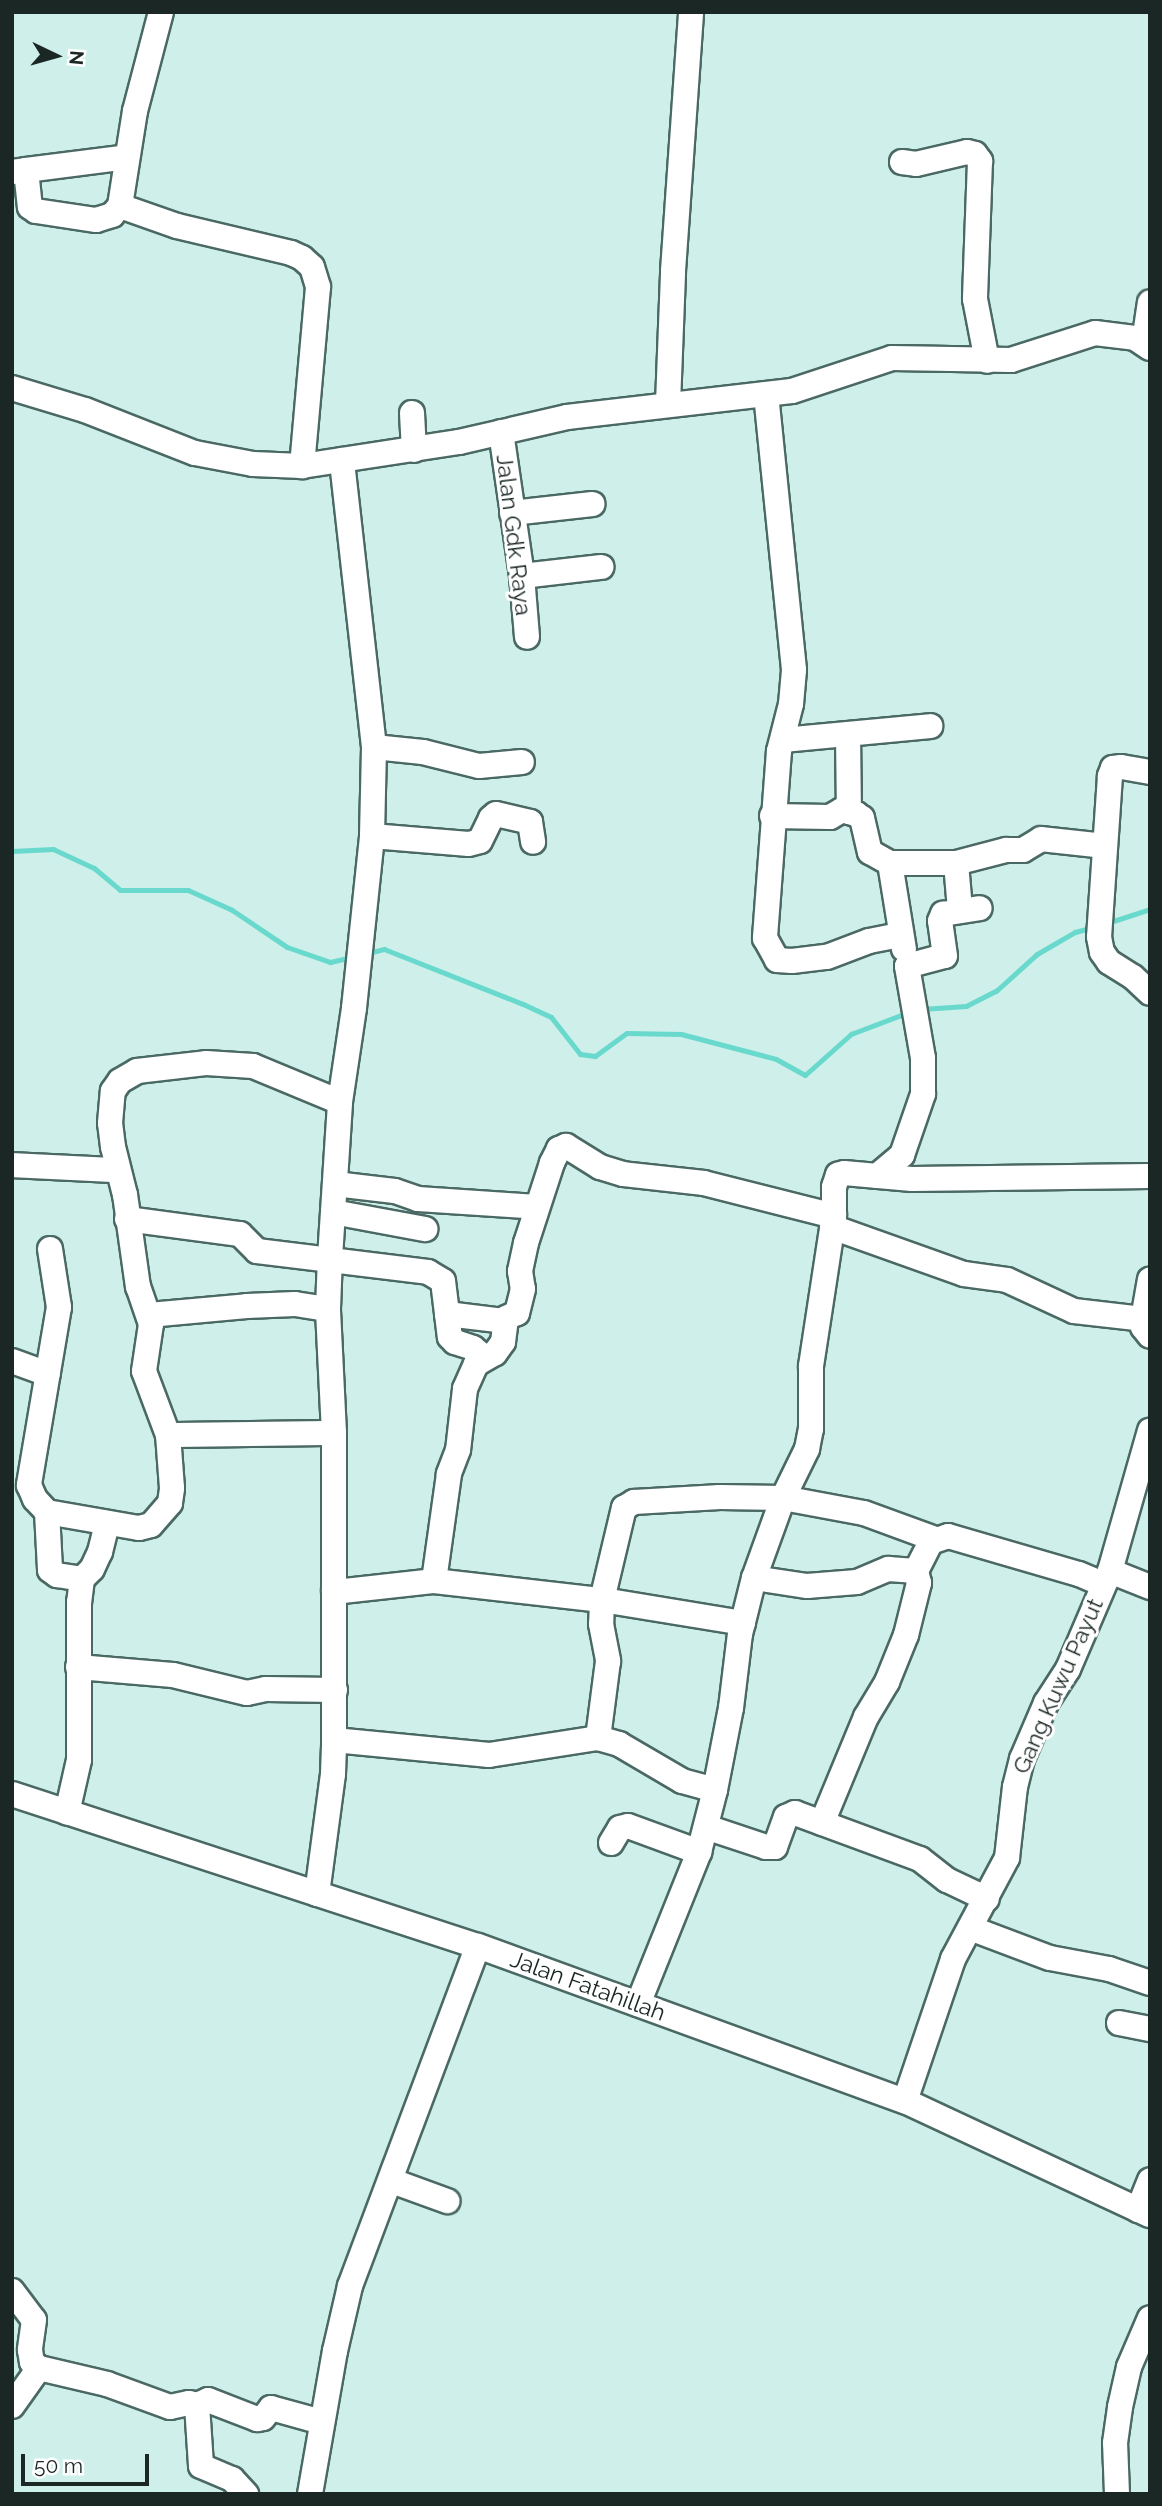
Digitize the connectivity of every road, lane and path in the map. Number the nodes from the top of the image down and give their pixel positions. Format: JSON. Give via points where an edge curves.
{"nodes":[{"id":1,"x":161,"y":12,"type":"edge"},
{"id":2,"x":691,"y":12,"type":"edge"},
{"id":3,"x":127,"y":157,"type":"junction"},
{"id":4,"x":902,"y":162,"type":"dead end"},
{"id":5,"x":19,"y":171,"type":"edge"},
{"id":6,"x":120,"y":206,"type":"junction"},
{"id":7,"x":1150,"y":302,"type":"edge"},
{"id":8,"x":1147,"y":345,"type":"edge"},
{"id":9,"x":987,"y":360,"type":"junction"},
{"id":10,"x":12,"y":388,"type":"edge"},
{"id":11,"x":766,"y":394,"type":"junction"},
{"id":12,"x":668,"y":404,"type":"junction"},
{"id":13,"x":412,"y":413,"type":"dead end"},
{"id":14,"x":578,"y":432,"type":"dead end"},
{"id":15,"x":502,"y":440,"type":"junction"},
{"id":16,"x":414,"y":450,"type":"junction"},
{"id":17,"x":342,"y":460,"type":"junction"},
{"id":18,"x":302,"y":467,"type":"junction"},
{"id":19,"x":593,"y":504,"type":"dead end"},
{"id":20,"x":512,"y":513,"type":"junction"},
{"id":21,"x":601,"y":567,"type":"dead end"},
{"id":22,"x":522,"y":576,"type":"junction"},
{"id":23,"x":527,"y":637,"type":"dead end"},
{"id":24,"x":930,"y":726,"type":"dead end"},
{"id":25,"x":848,"y":734,"type":"junction"},
{"id":26,"x":783,"y":740,"type":"junction"},
{"id":27,"x":374,"y":747,"type":"junction"},
{"id":28,"x":522,"y":762,"type":"dead end"},
{"id":29,"x":1150,"y":772,"type":"edge"},
{"id":30,"x":849,"y":812,"type":"junction"},
{"id":31,"x":772,"y":816,"type":"junction"},
{"id":32,"x":372,"y":836,"type":"junction"},
{"id":33,"x":533,"y":842,"type":"dead end"},
{"id":34,"x":1105,"y":846,"type":"junction"},
{"id":35,"x":890,"y":863,"type":"junction"},
{"id":36,"x":956,"y":863,"type":"junction"},
{"id":37,"x":900,"y":934,"type":"junction"},
{"id":38,"x":907,"y":967,"type":"junction"},
{"id":39,"x":1150,"y":993,"type":"edge"},
{"id":40,"x":340,"y":1102,"type":"junction"},
{"id":41,"x":12,"y":1165,"type":"edge"},
{"id":42,"x":116,"y":1170,"type":"junction"},
{"id":43,"x":1150,"y":1176,"type":"edge"},
{"id":44,"x":877,"y":1177,"type":"junction"},
{"id":45,"x":335,"y":1184,"type":"junction"},
{"id":46,"x":537,"y":1207,"type":"junction"},
{"id":47,"x":333,"y":1212,"type":"junction"},
{"id":48,"x":127,"y":1219,"type":"junction"},
{"id":49,"x":833,"y":1221,"type":"junction"},
{"id":50,"x":425,"y":1229,"type":"dead end"},
{"id":51,"x":50,"y":1249,"type":"dead end"},
{"id":52,"x":330,"y":1258,"type":"junction"},
{"id":53,"x":1150,"y":1280,"type":"edge"},
{"id":54,"x":328,"y":1309,"type":"junction"},
{"id":55,"x":447,"y":1314,"type":"junction"},
{"id":56,"x":149,"y":1315,"type":"junction"},
{"id":57,"x":504,"y":1321,"type":"junction"},
{"id":58,"x":1146,"y":1327,"type":"edge"},
{"id":59,"x":484,"y":1357,"type":"junction"},
{"id":60,"x":12,"y":1361,"type":"edge"},
{"id":61,"x":48,"y":1374,"type":"junction"},
{"id":62,"x":1150,"y":1431,"type":"edge"},
{"id":63,"x":334,"y":1433,"type":"junction"},
{"id":64,"x":168,"y":1435,"type":"junction"},
{"id":65,"x":783,"y":1498,"type":"junction"},
{"id":66,"x":31,"y":1503,"type":"edge"},
{"id":67,"x":107,"y":1522,"type":"junction"},
{"id":68,"x":935,"y":1539,"type":"junction"},
{"id":69,"x":916,"y":1571,"type":"junction"},
{"id":70,"x":1106,"y":1577,"type":"junction"},
{"id":71,"x":754,"y":1578,"type":"junction"},
{"id":72,"x":82,"y":1579,"type":"junction"},
{"id":73,"x":434,"y":1581,"type":"junction"},
{"id":74,"x":1150,"y":1587,"type":"edge"},
{"id":75,"x":334,"y":1592,"type":"junction"},
{"id":76,"x":602,"y":1600,"type":"junction"},
{"id":77,"x":743,"y":1623,"type":"junction"},
{"id":78,"x":78,"y":1667,"type":"junction"},
{"id":79,"x":335,"y":1690,"type":"junction"},
{"id":80,"x":598,"y":1738,"type":"junction"},
{"id":81,"x":334,"y":1740,"type":"junction"},
{"id":82,"x":715,"y":1790,"type":"junction"},
{"id":83,"x":12,"y":1794,"type":"edge"},
{"id":84,"x":67,"y":1813,"type":"junction"},
{"id":85,"x":822,"y":1823,"type":"junction"},
{"id":86,"x":706,"y":1826,"type":"junction"},
{"id":87,"x":611,"y":1843,"type":"dead end"},
{"id":88,"x":699,"y":1852,"type":"junction"},
{"id":89,"x":317,"y":1894,"type":"junction"},
{"id":90,"x":987,"y":1899,"type":"junction"},
{"id":91,"x":970,"y":1928,"type":"junction"},
{"id":92,"x":478,"y":1946,"type":"junction"},
{"id":93,"x":1150,"y":1983,"type":"edge"},
{"id":94,"x":638,"y":2004,"type":"junction"},
{"id":95,"x":1119,"y":2023,"type":"dead end"},
{"id":96,"x":1150,"y":2029,"type":"edge"},
{"id":97,"x":905,"y":2101,"type":"junction"},
{"id":98,"x":1150,"y":2180,"type":"edge"},
{"id":99,"x":392,"y":2181,"type":"junction"},
{"id":100,"x":447,"y":2201,"type":"dead end"},
{"id":101,"x":1144,"y":2213,"type":"edge"},
{"id":102,"x":12,"y":2291,"type":"edge"},
{"id":103,"x":1150,"y":2318,"type":"edge"},
{"id":104,"x":39,"y":2368,"type":"junction"},
{"id":105,"x":197,"y":2405,"type":"junction"},
{"id":106,"x":12,"y":2406,"type":"edge"},
{"id":107,"x":322,"y":2422,"type":"junction"},
{"id":108,"x":246,"y":2494,"type":"edge"},
{"id":109,"x":310,"y":2494,"type":"edge"},
{"id":110,"x":1117,"y":2494,"type":"edge"}],
"edges":[{"from":1,"to":3,"type":"street"},
{"from":2,"to":12,"type":"street"},
{"from":3,"to":5,"type":"street"},
{"from":3,"to":6,"type":"street"},
{"from":4,"to":9,"type":"street","via":[[915,164],[967,152],[980,161],[975,299]]},
{"from":5,"to":6,"type":"street","via":[[30,207],[36,211],[96,220]]},
{"from":6,"to":18,"type":"street","via":[[177,226],[291,253],[312,267],[318,287]]},
{"from":7,"to":8,"type":"street"},
{"from":8,"to":9,"type":"street","via":[[1124,335],[1087,333],[1019,358]]},
{"from":9,"to":11,"type":"street","via":[[892,358],[801,389]]},
{"from":10,"to":18,"type":"street","via":[[85,410],[195,453]]},
{"from":11,"to":12,"type":"street"},
{"from":11,"to":26,"type":"street","via":[[794,670]]},
{"from":12,"to":15,"type":"street","via":[[567,417]]},
{"from":13,"to":16,"type":"street"},
{"from":14,"to":15,"type":"street"},
{"from":15,"to":16,"type":"street"},
{"from":15,"to":20,"type":"street","name":"Jalan Gdk Raya"},
{"from":16,"to":17,"type":"street"},
{"from":17,"to":18,"type":"street"},
{"from":17,"to":27,"type":"street"},
{"from":19,"to":20,"type":"street"},
{"from":20,"to":22,"type":"street","name":"Jalan Gdk Raya"},
{"from":21,"to":22,"type":"street"},
{"from":22,"to":23,"type":"street","name":"Jalan Gdk Raya"},
{"from":24,"to":25,"type":"street"},
{"from":25,"to":26,"type":"street"},
{"from":25,"to":30,"type":"street"},
{"from":26,"to":31,"type":"street"},
{"from":27,"to":28,"type":"street","via":[[423,752],[471,765]]},
{"from":27,"to":32,"type":"street"},
{"from":29,"to":34,"type":"street","via":[[1113,768]]},
{"from":30,"to":31,"type":"street","via":[[837,811],[830,817]]},
{"from":30,"to":35,"type":"street","via":[[862,818],[870,852]]},
{"from":31,"to":37,"type":"street","via":[[765,938],[777,960],[827,957]]},
{"from":32,"to":33,"type":"street","via":[[469,844],[480,841],[496,814],[530,822]]},
{"from":32,"to":40,"type":"street"},
{"from":34,"to":36,"type":"street","via":[[1041,839],[1023,850]]},
{"from":34,"to":39,"type":"street","via":[[1102,952]]},
{"from":35,"to":36,"type":"street"},
{"from":35,"to":37,"type":"street"},
{"from":36,"to":38,"type":"street","via":[[970,909],[943,914],[945,956]]},
{"from":37,"to":38,"type":"street"},
{"from":38,"to":44,"type":"street","via":[[923,1058],[923,1094],[902,1155]]},
{"from":40,"to":42,"type":"street","via":[[253,1066],[206,1063],[137,1071],[113,1091],[110,1123]]},
{"from":40,"to":45,"type":"street"},
{"from":41,"to":42,"type":"street"},
{"from":42,"to":48,"type":"street"},
{"from":43,"to":44,"type":"street"},
{"from":44,"to":49,"type":"street","via":[[838,1175]]},
{"from":45,"to":46,"type":"street","via":[[395,1191],[418,1199]]},
{"from":45,"to":47,"type":"street"},
{"from":46,"to":49,"type":"street","via":[[552,1163],[566,1146],[600,1167],[623,1174],[704,1183]]},
{"from":46,"to":57,"type":"street","via":[[522,1259],[520,1305],[517,1313]]},
{"from":47,"to":50,"type":"street"},
{"from":47,"to":52,"type":"street"},
{"from":48,"to":52,"type":"street","via":[[240,1234],[257,1251]]},
{"from":48,"to":56,"type":"street","via":[[138,1287]]},
{"from":49,"to":58,"type":"street","via":[[964,1274],[1007,1280],[1074,1311]]},
{"from":49,"to":65,"type":"street","via":[[811,1366],[811,1429],[807,1449]]},
{"from":51,"to":61,"type":"street","via":[[59,1307]]},
{"from":52,"to":54,"type":"street"},
{"from":52,"to":55,"type":"street","via":[[439,1277]]},
{"from":53,"to":58,"type":"street"},
{"from":54,"to":56,"type":"street","via":[[295,1304]]},
{"from":54,"to":63,"type":"street"},
{"from":55,"to":57,"type":"street"},
{"from":55,"to":59,"type":"street","via":[[450,1337]]},
{"from":56,"to":64,"type":"street","via":[[144,1371]]},
{"from":57,"to":59,"type":"street","via":[[503,1342],[495,1353]]},
{"from":59,"to":73,"type":"street","via":[[466,1389]]},
{"from":60,"to":61,"type":"street"},
{"from":61,"to":66,"type":"street","via":[[30,1477]]},
{"from":62,"to":70,"type":"street","name":"Gang Kuwu Payut"},
{"from":63,"to":64,"type":"street"},
{"from":63,"to":75,"type":"street"},
{"from":64,"to":67,"type":"street","via":[[170,1503],[151,1525],[139,1528]]},
{"from":65,"to":68,"type":"street","via":[[864,1513]]},
{"from":65,"to":71,"type":"street"},
{"from":65,"to":76,"type":"street","via":[[720,1497],[634,1502],[624,1507]]},
{"from":66,"to":67,"type":"street"},
{"from":66,"to":72,"type":"street","via":[[50,1570]]},
{"from":67,"to":72,"type":"street","via":[[100,1552]]},
{"from":68,"to":69,"type":"street"},
{"from":68,"to":70,"type":"street","via":[[955,1537],[1079,1574]]},
{"from":69,"to":71,"type":"street","via":[[888,1569],[857,1582],[807,1586]]},
{"from":69,"to":85,"type":"street","via":[[919,1583],[906,1635]]},
{"from":70,"to":74,"type":"street"},
{"from":70,"to":90,"type":"street","name":"Gang Kuwu Payut","via":[[1068,1669],[1046,1703],[1022,1759],[1010,1847]]},
{"from":71,"to":77,"type":"street"},
{"from":72,"to":78,"type":"street"},
{"from":73,"to":75,"type":"street"},
{"from":73,"to":76,"type":"street"},
{"from":75,"to":79,"type":"street"},
{"from":76,"to":77,"type":"street"},
{"from":76,"to":80,"type":"street","via":[[608,1661]]},
{"from":77,"to":82,"type":"street"},
{"from":78,"to":79,"type":"street","via":[[173,1675],[247,1693]]},
{"from":78,"to":84,"type":"street","via":[[79,1760]]},
{"from":79,"to":81,"type":"street"},
{"from":80,"to":81,"type":"street","via":[[489,1755]]},
{"from":80,"to":82,"type":"street","via":[[636,1753],[682,1781]]},
{"from":81,"to":89,"type":"street","via":[[334,1774]]},
{"from":82,"to":86,"type":"street"},
{"from":83,"to":84,"type":"street","name":"Jalan Fatahillah"},
{"from":84,"to":89,"type":"street","name":"Jalan Fatahillah"},
{"from":85,"to":86,"type":"street","via":[[790,1814],[775,1847]]},
{"from":85,"to":90,"type":"street","via":[[920,1859],[947,1880]]},
{"from":86,"to":88,"type":"street"},
{"from":87,"to":88,"type":"street","via":[[620,1828],[628,1826]]},
{"from":88,"to":94,"type":"street"},
{"from":89,"to":92,"type":"street","name":"Jalan Fatahillah"},
{"from":90,"to":91,"type":"street","name":"Gang Kuwu Payut"},
{"from":91,"to":93,"type":"street","via":[[1051,1958],[1109,1969]]},
{"from":91,"to":97,"type":"street","name":"Gang Kuwu Payut","via":[[953,1959]]},
{"from":92,"to":94,"type":"street","name":"Jalan Fatahillah"},
{"from":92,"to":99,"type":"street"},
{"from":94,"to":97,"type":"street","name":"Jalan Fatahillah"},
{"from":95,"to":96,"type":"street"},
{"from":97,"to":101,"type":"street","name":"Jalan Fatahillah"},
{"from":98,"to":101,"type":"street"},
{"from":99,"to":100,"type":"street"},
{"from":99,"to":107,"type":"street","via":[[350,2286]]},
{"from":102,"to":104,"type":"street","via":[[34,2320],[30,2350],[32,2362]]},
{"from":103,"to":110,"type":"street","via":[[1129,2367],[1120,2407],[1115,2443]]},
{"from":104,"to":105,"type":"street","via":[[107,2384],[170,2407]]},
{"from":104,"to":106,"type":"street"},
{"from":105,"to":107,"type":"street","via":[[208,2400],[260,2419],[275,2408]]},
{"from":105,"to":108,"type":"street","via":[[201,2466],[232,2479]]},
{"from":107,"to":109,"type":"street"}]}
